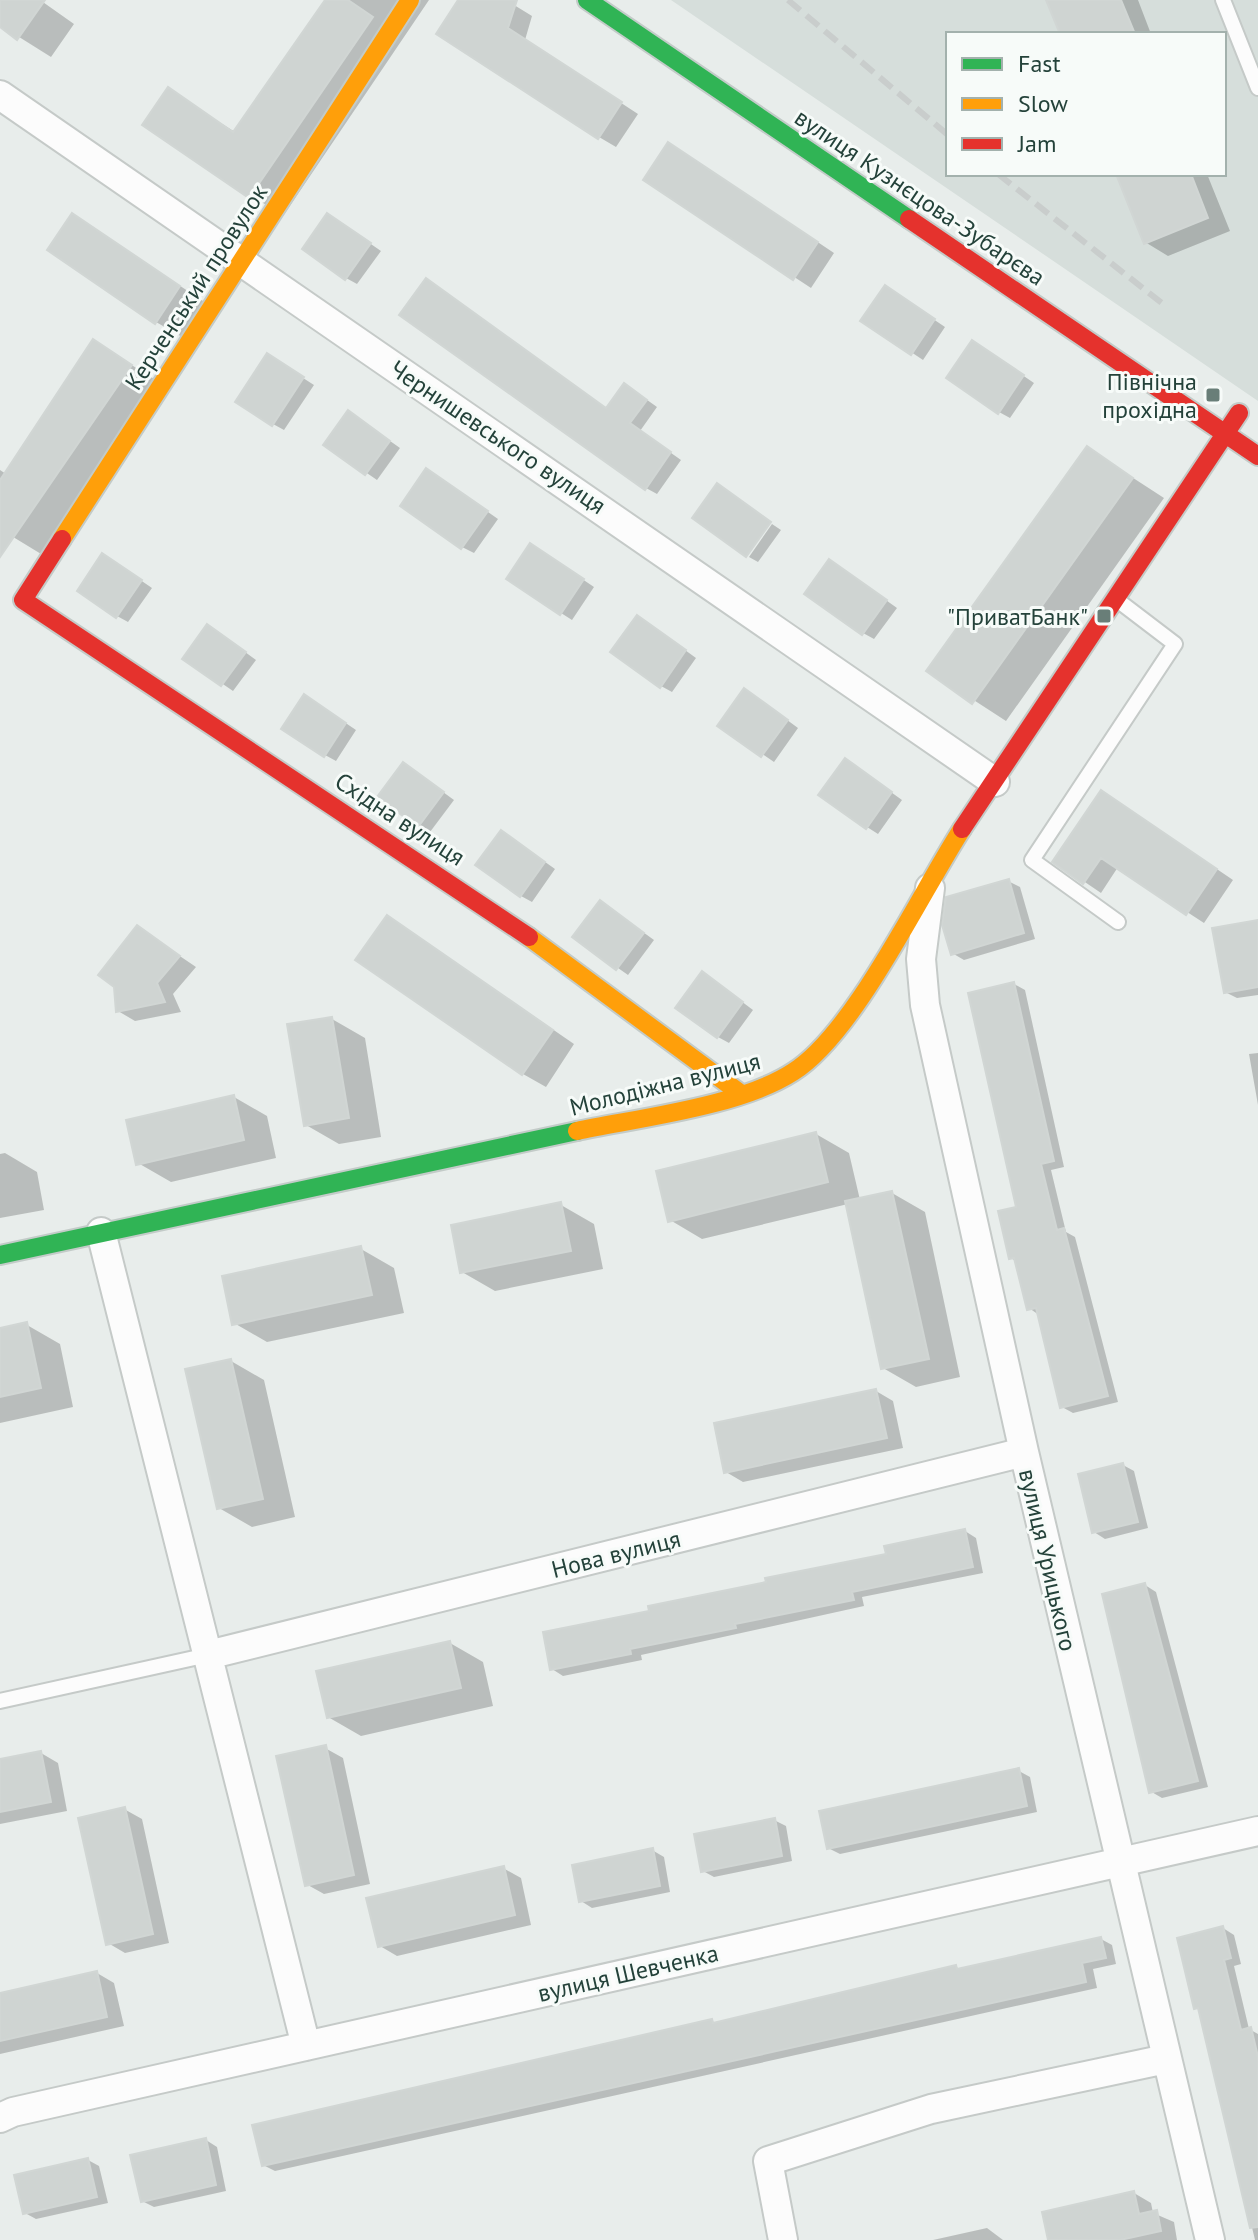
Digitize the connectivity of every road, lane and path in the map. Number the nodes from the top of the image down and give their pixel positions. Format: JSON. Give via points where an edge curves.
{"nodes":[{"id":1,"x":410,"y":0,"type":"edge"},
{"id":2,"x":587,"y":0,"type":"edge"},
{"id":3,"x":1223,"y":0,"type":"edge"},
{"id":4,"x":1258,"y":88,"type":"edge"},
{"id":5,"x":0,"y":95,"type":"edge"},
{"id":6,"x":241,"y":261,"type":"junction"},
{"id":7,"x":1258,"y":425,"type":"edge"},
{"id":8,"x":1226,"y":433,"type":"junction"},
{"id":9,"x":1258,"y":456,"type":"edge"},
{"id":10,"x":1116,"y":599,"type":"junction"},
{"id":11,"x":23,"y":600,"type":"joint"},
{"id":12,"x":995,"y":782,"type":"junction"},
{"id":13,"x":932,"y":875,"type":"junction"},
{"id":14,"x":1118,"y":922,"type":"dead end"},
{"id":15,"x":740,"y":1093,"type":"junction"},
{"id":16,"x":101,"y":1232,"type":"junction"},
{"id":17,"x":0,"y":1255,"type":"edge"},
{"id":18,"x":1024,"y":1452,"type":"junction"},
{"id":19,"x":208,"y":1655,"type":"junction"},
{"id":20,"x":0,"y":1701,"type":"edge"},
{"id":21,"x":1258,"y":1831,"type":"edge"},
{"id":22,"x":1118,"y":1862,"type":"junction"},
{"id":23,"x":306,"y":2046,"type":"junction"},
{"id":24,"x":1166,"y":2059,"type":"junction"},
{"id":25,"x":0,"y":2118,"type":"edge"},
{"id":26,"x":783,"y":2240,"type":"edge"},
{"id":27,"x":1210,"y":2240,"type":"edge"}],
"edges":[{"from":1,"to":6,"type":"street","name":"Керченський провулок"},
{"from":2,"to":8,"type":"street","name":"вулиця Кузнєцова-Зубарєва"},
{"from":3,"to":4,"type":"lane"},
{"from":5,"to":6,"type":"street","name":"Чернишевського вулиця"},
{"from":6,"to":11,"type":"street","name":"Керченський провулок"},
{"from":6,"to":12,"type":"street","name":"Чернишевського вулиця"},
{"from":7,"to":8,"type":"street","name":"Молодіжна вулиця","via":[[1233,408]]},
{"from":8,"to":9,"type":"street","name":"вулиця Кузнєцова-Зубарєва"},
{"from":8,"to":10,"type":"street","name":"Молодіжна вулиця"},
{"from":10,"to":12,"type":"street","name":"Молодіжна вулиця"},
{"from":10,"to":14,"type":"lane","via":[[1175,644],[1032,860]]},
{"from":11,"to":15,"type":"street","name":"Східна вулиця","via":[[483,903]]},
{"from":12,"to":13,"type":"street","name":"Молодіжна вулиця"},
{"from":13,"to":15,"type":"street","name":"Молодіжна вулиця","via":[[824,1046],[776,1082]]},
{"from":13,"to":18,"type":"street","name":"вулиця Урицького","via":[[921,959],[925,1005]]},
{"from":15,"to":16,"type":"street","name":"Молодіжна вулиця"},
{"from":16,"to":17,"type":"street","name":"Молодіжна вулиця"},
{"from":16,"to":19,"type":"street"},
{"from":18,"to":19,"type":"street","name":"Нова вулиця"},
{"from":18,"to":22,"type":"street","name":"вулиця Урицького"},
{"from":19,"to":20,"type":"lane"},
{"from":19,"to":23,"type":"street"},
{"from":21,"to":22,"type":"street","name":"вулиця Шевченка"},
{"from":22,"to":23,"type":"street","name":"вулиця Шевченка"},
{"from":22,"to":24,"type":"street","name":"вулиця Урицького"},
{"from":23,"to":25,"type":"street","name":"вулиця Шевченка"},
{"from":24,"to":26,"type":"street","via":[[931,2109],[768,2161]]},
{"from":24,"to":27,"type":"street","name":"вулиця Урицького"}]}
